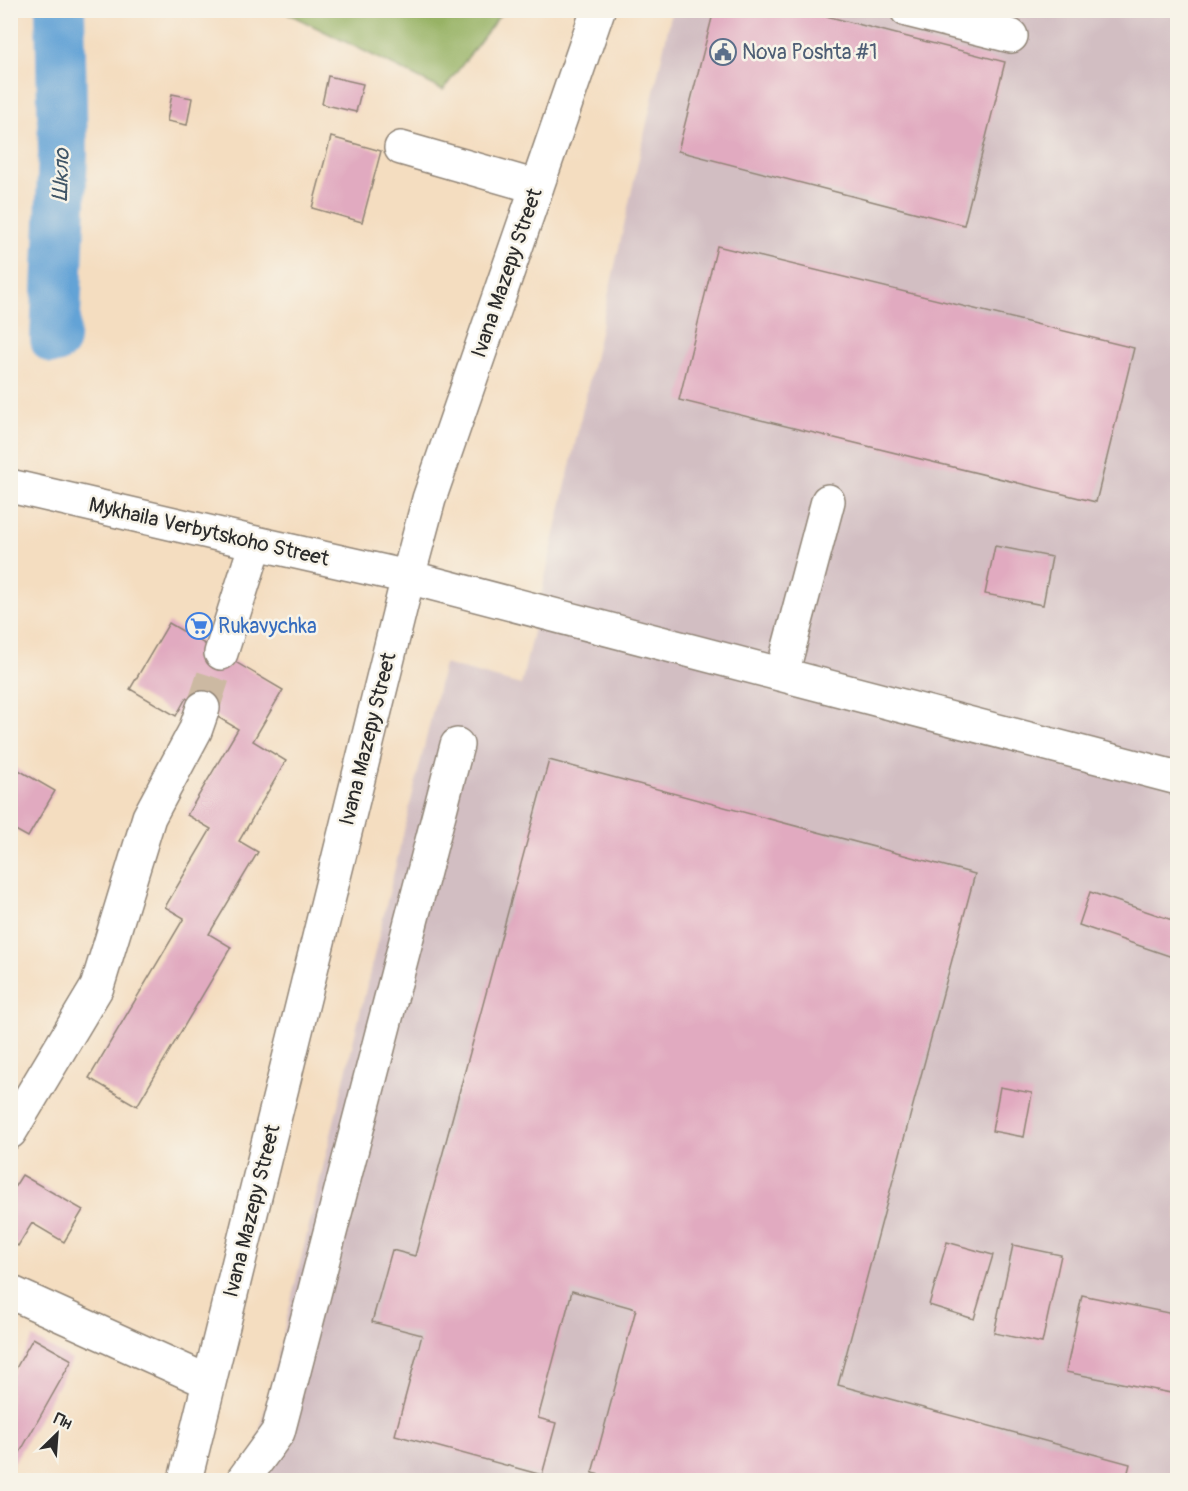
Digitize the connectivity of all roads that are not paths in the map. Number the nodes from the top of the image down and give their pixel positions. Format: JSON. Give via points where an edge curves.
{"nodes":[{"id":1,"x":598,"y":10,"type":"edge"},
{"id":2,"x":907,"y":10,"type":"edge"},
{"id":3,"x":1011,"y":36,"type":"dead end"},
{"id":4,"x":401,"y":148,"type":"dead end"},
{"id":5,"x":537,"y":187,"type":"junction"},
{"id":6,"x":10,"y":486,"type":"edge"},
{"id":7,"x":828,"y":501,"type":"dead end"},
{"id":8,"x":256,"y":543,"type":"junction"},
{"id":9,"x":408,"y":577,"type":"junction"},
{"id":10,"x":220,"y":653,"type":"tunnel mouth"},
{"id":11,"x":782,"y":674,"type":"junction"},
{"id":12,"x":203,"y":708,"type":"tunnel mouth"},
{"id":13,"x":457,"y":745,"type":"dead end"},
{"id":14,"x":1178,"y":778,"type":"edge"},
{"id":15,"x":10,"y":1132,"type":"edge"},
{"id":16,"x":13,"y":1299,"type":"edge"},
{"id":17,"x":209,"y":1382,"type":"junction"},
{"id":18,"x":185,"y":1480,"type":"edge"},
{"id":19,"x":243,"y":1480,"type":"edge"}],
"edges":[{"from":1,"to":5,"type":"street","name":"Ivana Mazepy Street"},
{"from":2,"to":3,"type":"street"},
{"from":4,"to":5,"type":"street"},
{"from":5,"to":9,"type":"street","name":"Ivana Mazepy Street","via":[[429,499]]},
{"from":6,"to":8,"type":"street","name":"Mykhaila Verbytskoho Street"},
{"from":7,"to":11,"type":"street"},
{"from":8,"to":9,"type":"street","name":"Mykhaila Verbytskoho Street"},
{"from":8,"to":10,"type":"street"},
{"from":9,"to":11,"type":"street","name":"Mykhaila Verbytskoho Street"},
{"from":9,"to":17,"type":"street","name":"Ivana Mazepy Street"},
{"from":11,"to":14,"type":"street","name":"Mykhaila Verbytskoho Street"},
{"from":12,"to":15,"type":"street","via":[[149,818],[97,987]]},
{"from":13,"to":19,"type":"street","via":[[278,1432]]},
{"from":16,"to":17,"type":"street"},
{"from":17,"to":18,"type":"street","name":"Ivana Mazepy Street"}]}
